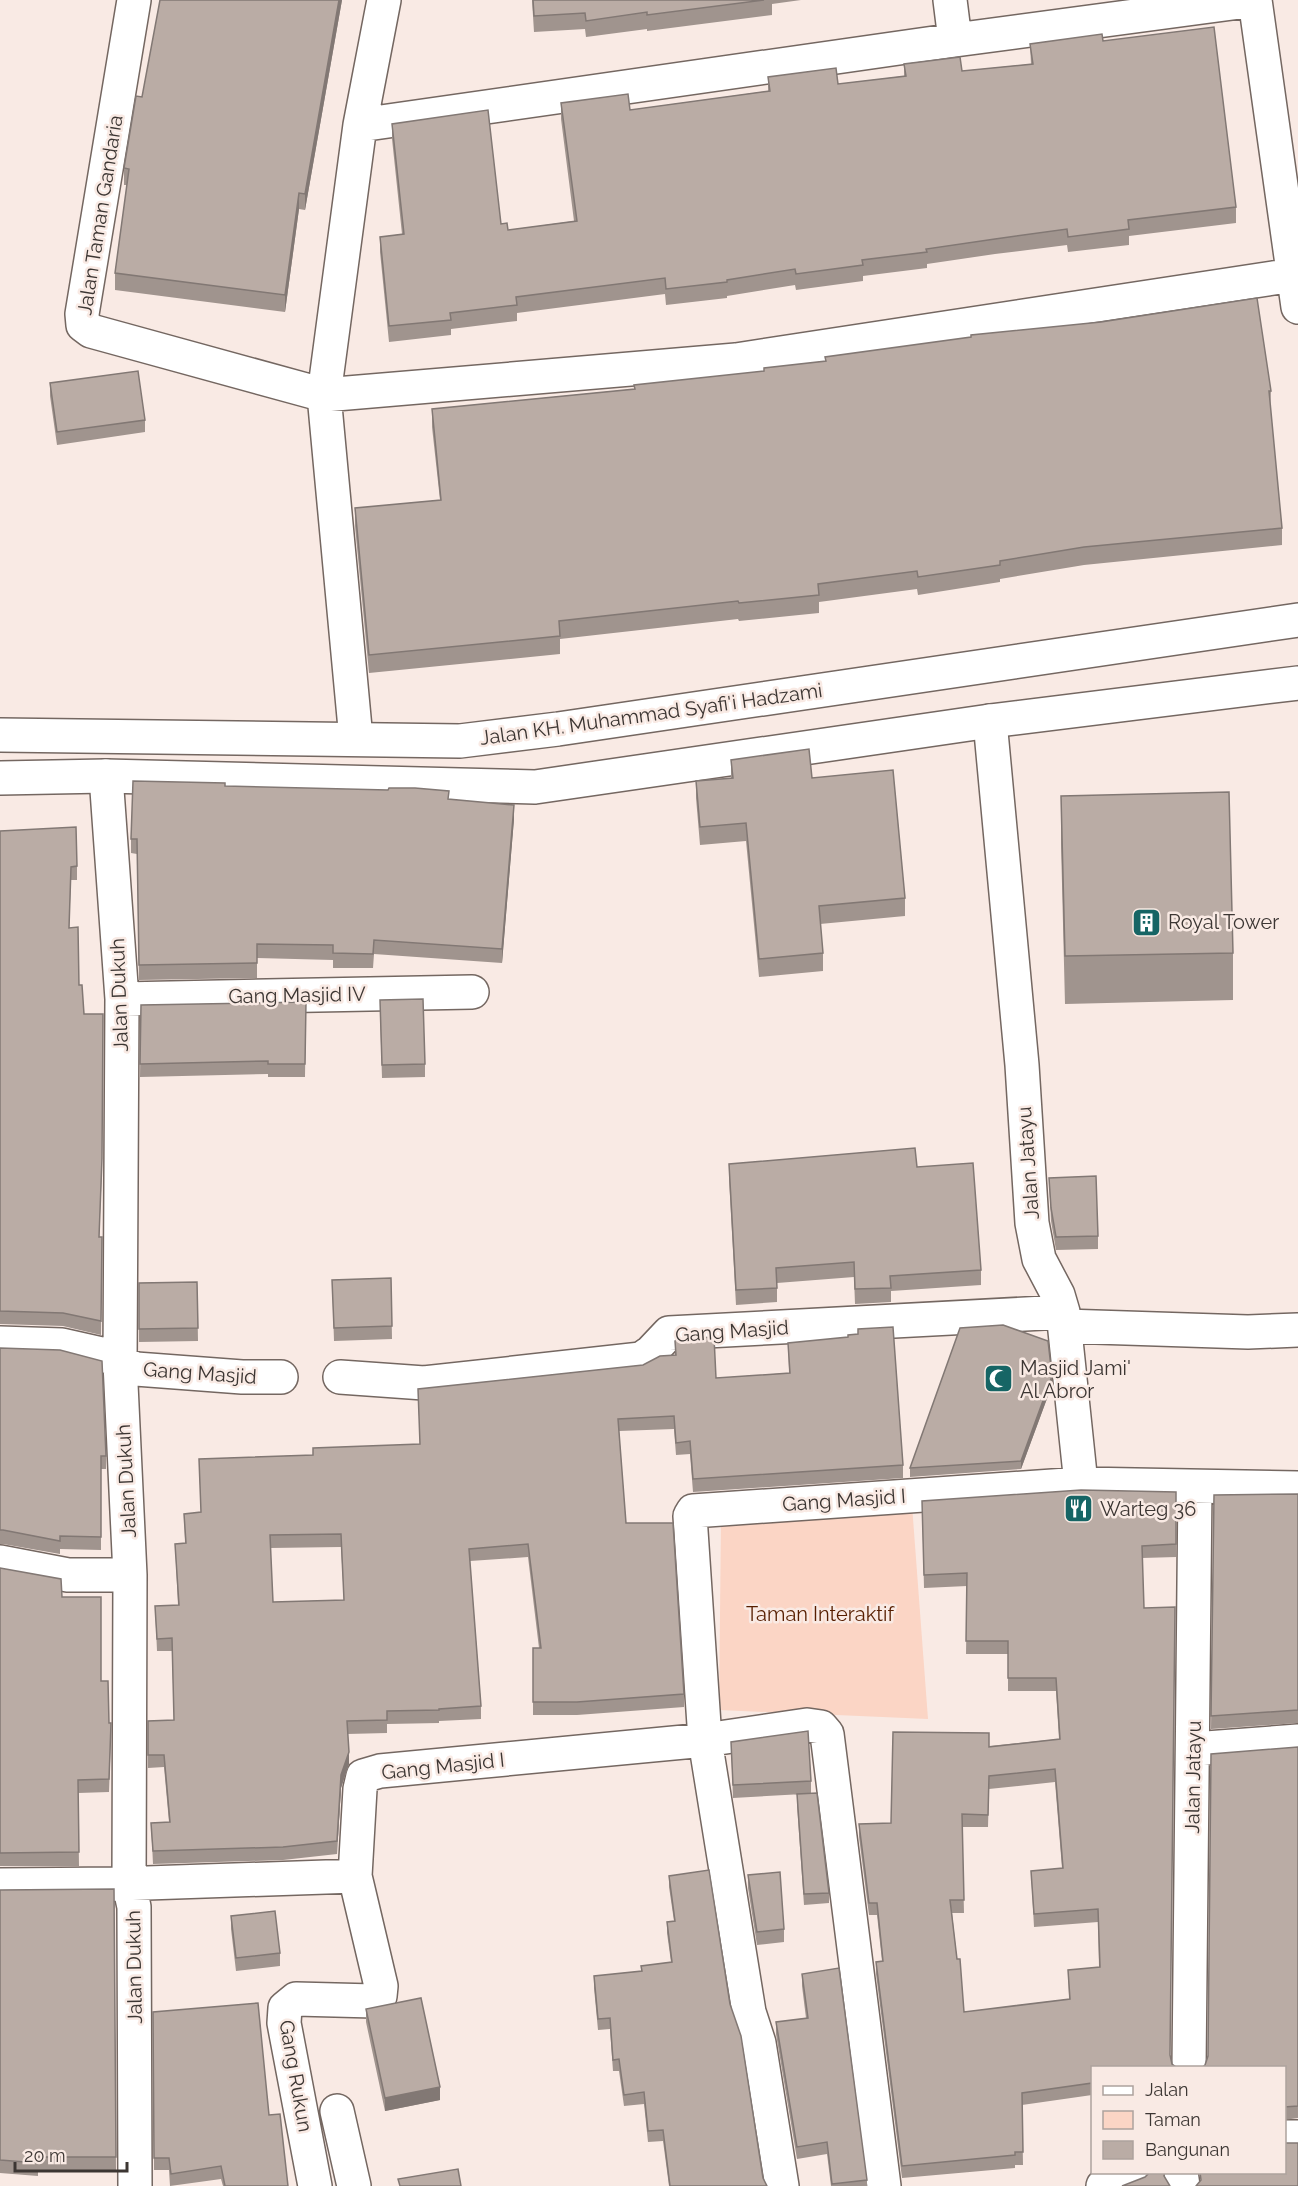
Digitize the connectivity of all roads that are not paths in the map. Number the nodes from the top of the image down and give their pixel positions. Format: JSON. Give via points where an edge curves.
{"nodes":[{"id":1,"x":134,"y":0,"type":"edge"},
{"id":2,"x":384,"y":0,"type":"edge"},
{"id":3,"x":950,"y":0,"type":"edge"},
{"id":4,"x":1256,"y":0,"type":"edge"},
{"id":5,"x":955,"y":40,"type":"junction"},
{"id":6,"x":360,"y":125,"type":"junction"},
{"id":7,"x":1296,"y":291,"type":"edge"},
{"id":8,"x":324,"y":395,"type":"junction"},
{"id":9,"x":1298,"y":620,"type":"edge"},
{"id":10,"x":1298,"y":683,"type":"edge"},
{"id":11,"x":990,"y":721,"type":"junction"},
{"id":12,"x":0,"y":735,"type":"edge"},
{"id":13,"x":356,"y":739,"type":"junction"},
{"id":14,"x":106,"y":776,"type":"junction"},
{"id":15,"x":0,"y":778,"type":"edge"},
{"id":16,"x":472,"y":992,"type":"dead end"},
{"id":17,"x":122,"y":999,"type":"junction"},
{"id":18,"x":1064,"y":1319,"type":"junction"},
{"id":19,"x":1298,"y":1330,"type":"edge"},
{"id":20,"x":0,"y":1343,"type":"edge"},
{"id":21,"x":120,"y":1363,"type":"junction"},
{"id":22,"x":281,"y":1377,"type":"dead end"},
{"id":23,"x":340,"y":1377,"type":"dead end"},
{"id":24,"x":1081,"y":1484,"type":"junction"},
{"id":25,"x":1195,"y":1487,"type":"junction"},
{"id":26,"x":1298,"y":1488,"type":"edge"},
{"id":27,"x":0,"y":1562,"type":"edge"},
{"id":28,"x":130,"y":1575,"type":"junction"},
{"id":29,"x":705,"y":1740,"type":"junction"},
{"id":30,"x":1298,"y":1741,"type":"edge"},
{"id":31,"x":1194,"y":1749,"type":"junction"},
{"id":32,"x":355,"y":1876,"type":"junction"},
{"id":33,"x":129,"y":1884,"type":"junction"},
{"id":34,"x":0,"y":1885,"type":"edge"},
{"id":35,"x":1189,"y":2066,"type":"edge"},
{"id":36,"x":337,"y":2111,"type":"dead end"},
{"id":37,"x":1133,"y":2174,"type":"edge"},
{"id":38,"x":135,"y":2186,"type":"edge"},
{"id":39,"x":315,"y":2186,"type":"edge"},
{"id":40,"x":354,"y":2186,"type":"edge"},
{"id":41,"x":782,"y":2186,"type":"edge"},
{"id":42,"x":884,"y":2186,"type":"edge"},
{"id":43,"x":1103,"y":2186,"type":"edge"}],
"edges":[{"from":1,"to":8,"type":"street","name":"Jalan Taman Gandaria","via":[[83,325],[91,331]]},
{"from":2,"to":6,"type":"street"},
{"from":3,"to":5,"type":"street"},
{"from":4,"to":5,"type":"street"},
{"from":4,"to":7,"type":"street"},
{"from":5,"to":6,"type":"street"},
{"from":6,"to":8,"type":"street"},
{"from":7,"to":8,"type":"street","via":[[736,360]]},
{"from":8,"to":13,"type":"street"},
{"from":9,"to":13,"type":"street","name":"Jalan KH. Muhammad Syafi'i Hadzami","via":[[558,729],[460,741]]},
{"from":10,"to":11,"type":"street"},
{"from":11,"to":14,"type":"street","via":[[535,787]]},
{"from":11,"to":18,"type":"street","name":"Jalan Jatayu","via":[[1022,1065],[1032,1223],[1039,1259],[1058,1295]]},
{"from":12,"to":13,"type":"street","name":"Jalan KH. Muhammad Syafi'i Hadzami"},
{"from":14,"to":15,"type":"street"},
{"from":14,"to":17,"type":"street","name":"Jalan Dukuh"},
{"from":16,"to":17,"type":"street","name":"Gang Masjid IV"},
{"from":17,"to":21,"type":"street","name":"Jalan Dukuh"},
{"from":18,"to":19,"type":"street","name":"Gang Masjid","via":[[1248,1332]]},
{"from":18,"to":23,"type":"street","name":"Gang Masjid","via":[[669,1333],[641,1359],[424,1383]]},
{"from":18,"to":24,"type":"street","name":"Jalan Jatayu"},
{"from":20,"to":21,"type":"street","name":"Gang Masjid","via":[[62,1345],[102,1353]]},
{"from":21,"to":22,"type":"street","name":"Gang Masjid","via":[[136,1369]]},
{"from":21,"to":28,"type":"street","name":"Jalan Dukuh"},
{"from":24,"to":25,"type":"street"},
{"from":24,"to":29,"type":"street","name":"Gang Masjid I","via":[[693,1512],[690,1515]]},
{"from":25,"to":26,"type":"street"},
{"from":25,"to":31,"type":"street","name":"Jalan Jatayu"},
{"from":27,"to":28,"type":"street","via":[[68,1575]]},
{"from":28,"to":33,"type":"street","name":"Jalan Dukuh"},
{"from":29,"to":32,"type":"street","name":"Gang Masjid I","via":[[380,1771],[363,1776]]},
{"from":29,"to":41,"type":"street","name":"Gang Masjid I"},
{"from":29,"to":42,"type":"street","via":[[807,1725],[821,1727],[827,1734]]},
{"from":30,"to":31,"type":"street"},
{"from":31,"to":35,"type":"street","name":"Jalan Jatayu"},
{"from":32,"to":33,"type":"street"},
{"from":32,"to":39,"type":"street","name":"Gang Rukun","via":[[381,1986],[380,1996],[374,2001],[296,1999],[285,2008],[284,2023]]},
{"from":33,"to":34,"type":"street"},
{"from":33,"to":38,"type":"street","name":"Jalan Dukuh","via":[[134,1907]]},
{"from":36,"to":40,"type":"street"},
{"from":37,"to":43,"type":"street"}]}
